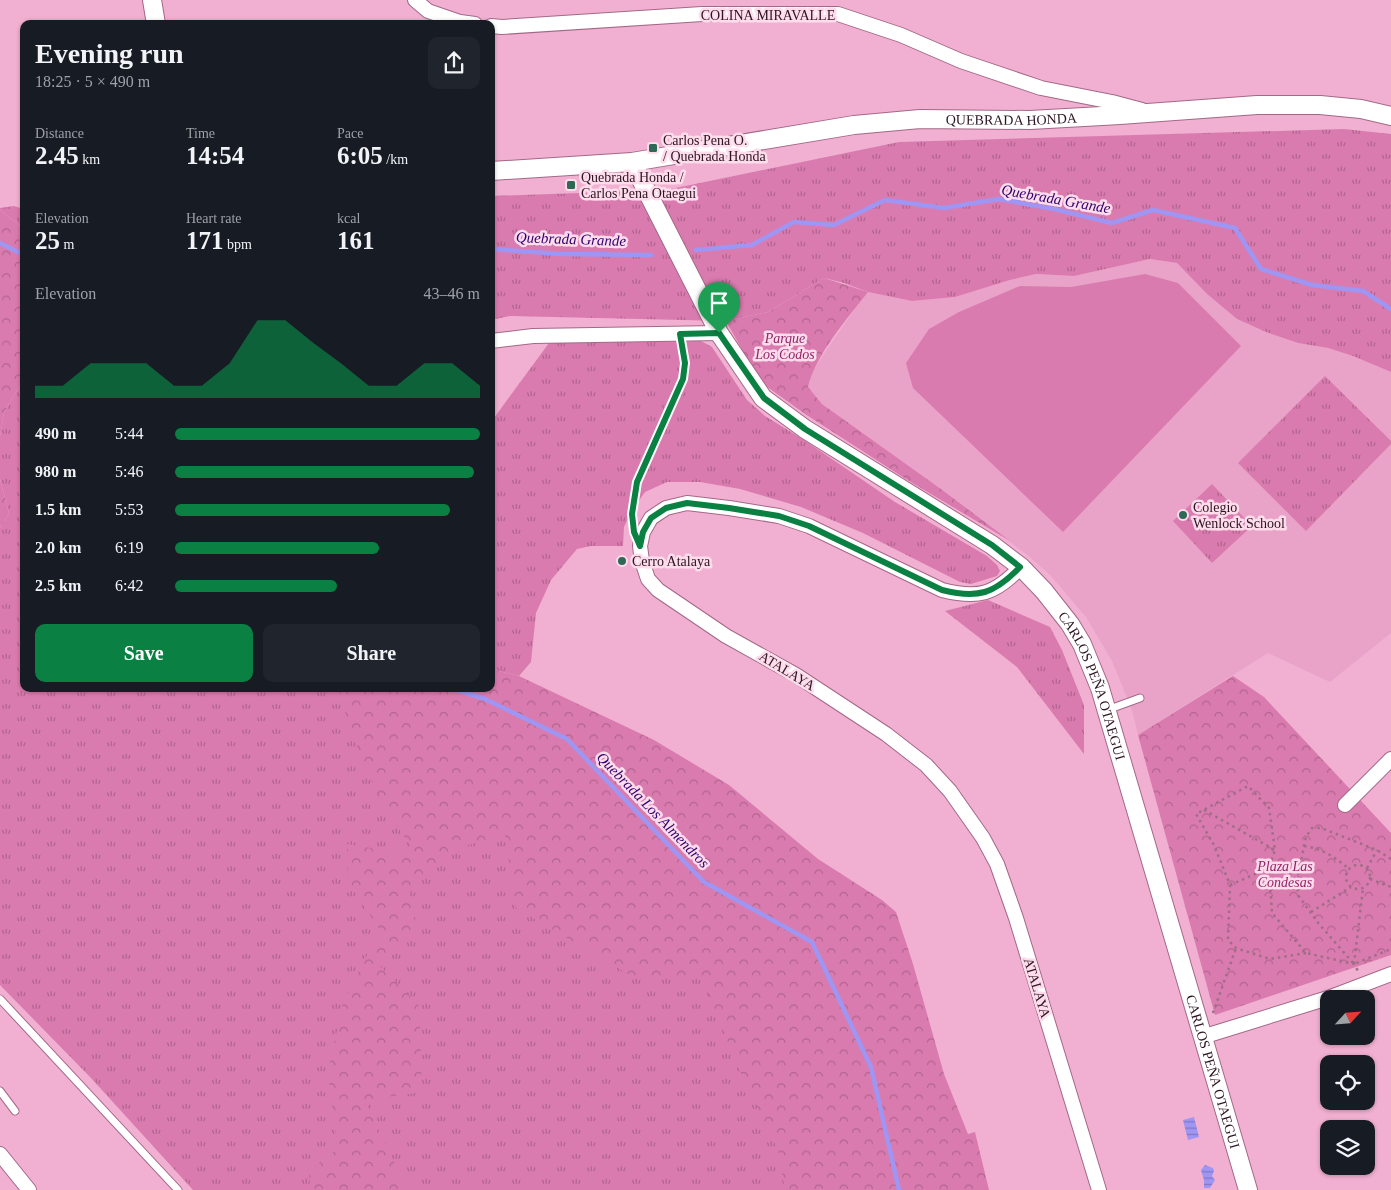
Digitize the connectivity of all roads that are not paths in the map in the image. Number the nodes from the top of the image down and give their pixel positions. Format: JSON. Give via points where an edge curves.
{"nodes":[{"id":1,"x":152,"y":0,"type":"edge"},
{"id":2,"x":416,"y":0,"type":"edge"},
{"id":3,"x":701,"y":7,"type":"edge"},
{"id":4,"x":155,"y":20,"type":"edge"},
{"id":5,"x":454,"y":20,"type":"edge"},
{"id":6,"x":495,"y":26,"type":"edge"},
{"id":7,"x":1149,"y":112,"type":"junction"},
{"id":8,"x":1391,"y":116,"type":"edge"},
{"id":9,"x":632,"y":162,"type":"junction"},
{"id":10,"x":495,"y":172,"type":"edge"},
{"id":11,"x":719,"y":333,"type":"junction"},
{"id":12,"x":495,"y":341,"type":"edge"},
{"id":13,"x":1020,"y":567,"type":"junction"},
{"id":14,"x":1140,"y":698,"type":"dead end"},
{"id":15,"x":1106,"y":710,"type":"junction"},
{"id":16,"x":1391,"y":759,"type":"edge"},
{"id":17,"x":1345,"y":805,"type":"dead end"},
{"id":18,"x":1391,"y":974,"type":"edge"},
{"id":19,"x":0,"y":999,"type":"edge"},
{"id":20,"x":1202,"y":1037,"type":"junction"},
{"id":21,"x":0,"y":1091,"type":"edge"},
{"id":22,"x":15,"y":1111,"type":"dead end"},
{"id":23,"x":0,"y":1154,"type":"edge"},
{"id":24,"x":29,"y":1190,"type":"edge"},
{"id":25,"x":178,"y":1190,"type":"edge"},
{"id":26,"x":1099,"y":1190,"type":"edge"},
{"id":27,"x":1248,"y":1190,"type":"edge"}],
"edges":[{"from":1,"to":4,"type":"street"},
{"from":2,"to":5,"type":"street","via":[[428,11]]},
{"from":3,"to":6,"type":"street","name":"COLINA MIRAVALLE"},
{"from":3,"to":7,"type":"street","name":"COLINA MIRAVALLE","via":[[838,14],[901,34],[961,61],[1041,88]]},
{"from":7,"to":8,"type":"street","name":"QUEBRADA HONDA","via":[[1257,105],[1320,105]]},
{"from":7,"to":9,"type":"street","name":"QUEBRADA HONDA","via":[[1030,120],[920,119],[863,124]]},
{"from":9,"to":10,"type":"street"},
{"from":9,"to":11,"type":"street","name":"CARLOS PEÑA OTAEGUI"},
{"from":11,"to":12,"type":"street","via":[[533,336]]},
{"from":11,"to":13,"type":"street","name":"CARLOS PEÑA OTAEGUI","via":[[764,398],[805,429],[992,545]]},
{"from":13,"to":15,"type":"street","name":"CARLOS PEÑA OTAEGUI","via":[[1050,598],[1074,631],[1092,666]]},
{"from":13,"to":26,"type":"street","name":"ATALAYA","via":[[992,589],[963,595],[942,590],[809,526],[779,516],[687,503],[666,508],[651,518],[640,546],[648,579],[658,590],[726,636],[796,675],[886,734],[926,765],[984,838],[1016,918]]},
{"from":14,"to":15,"type":"lane"},
{"from":15,"to":20,"type":"street","name":"CARLOS PEÑA OTAEGUI"},
{"from":16,"to":17,"type":"street"},
{"from":18,"to":20,"type":"street","via":[[1328,998]]},
{"from":19,"to":25,"type":"lane"},
{"from":20,"to":27,"type":"street","name":"CARLOS PEÑA OTAEGUI"},
{"from":21,"to":22,"type":"lane"},
{"from":23,"to":24,"type":"street"}]}
